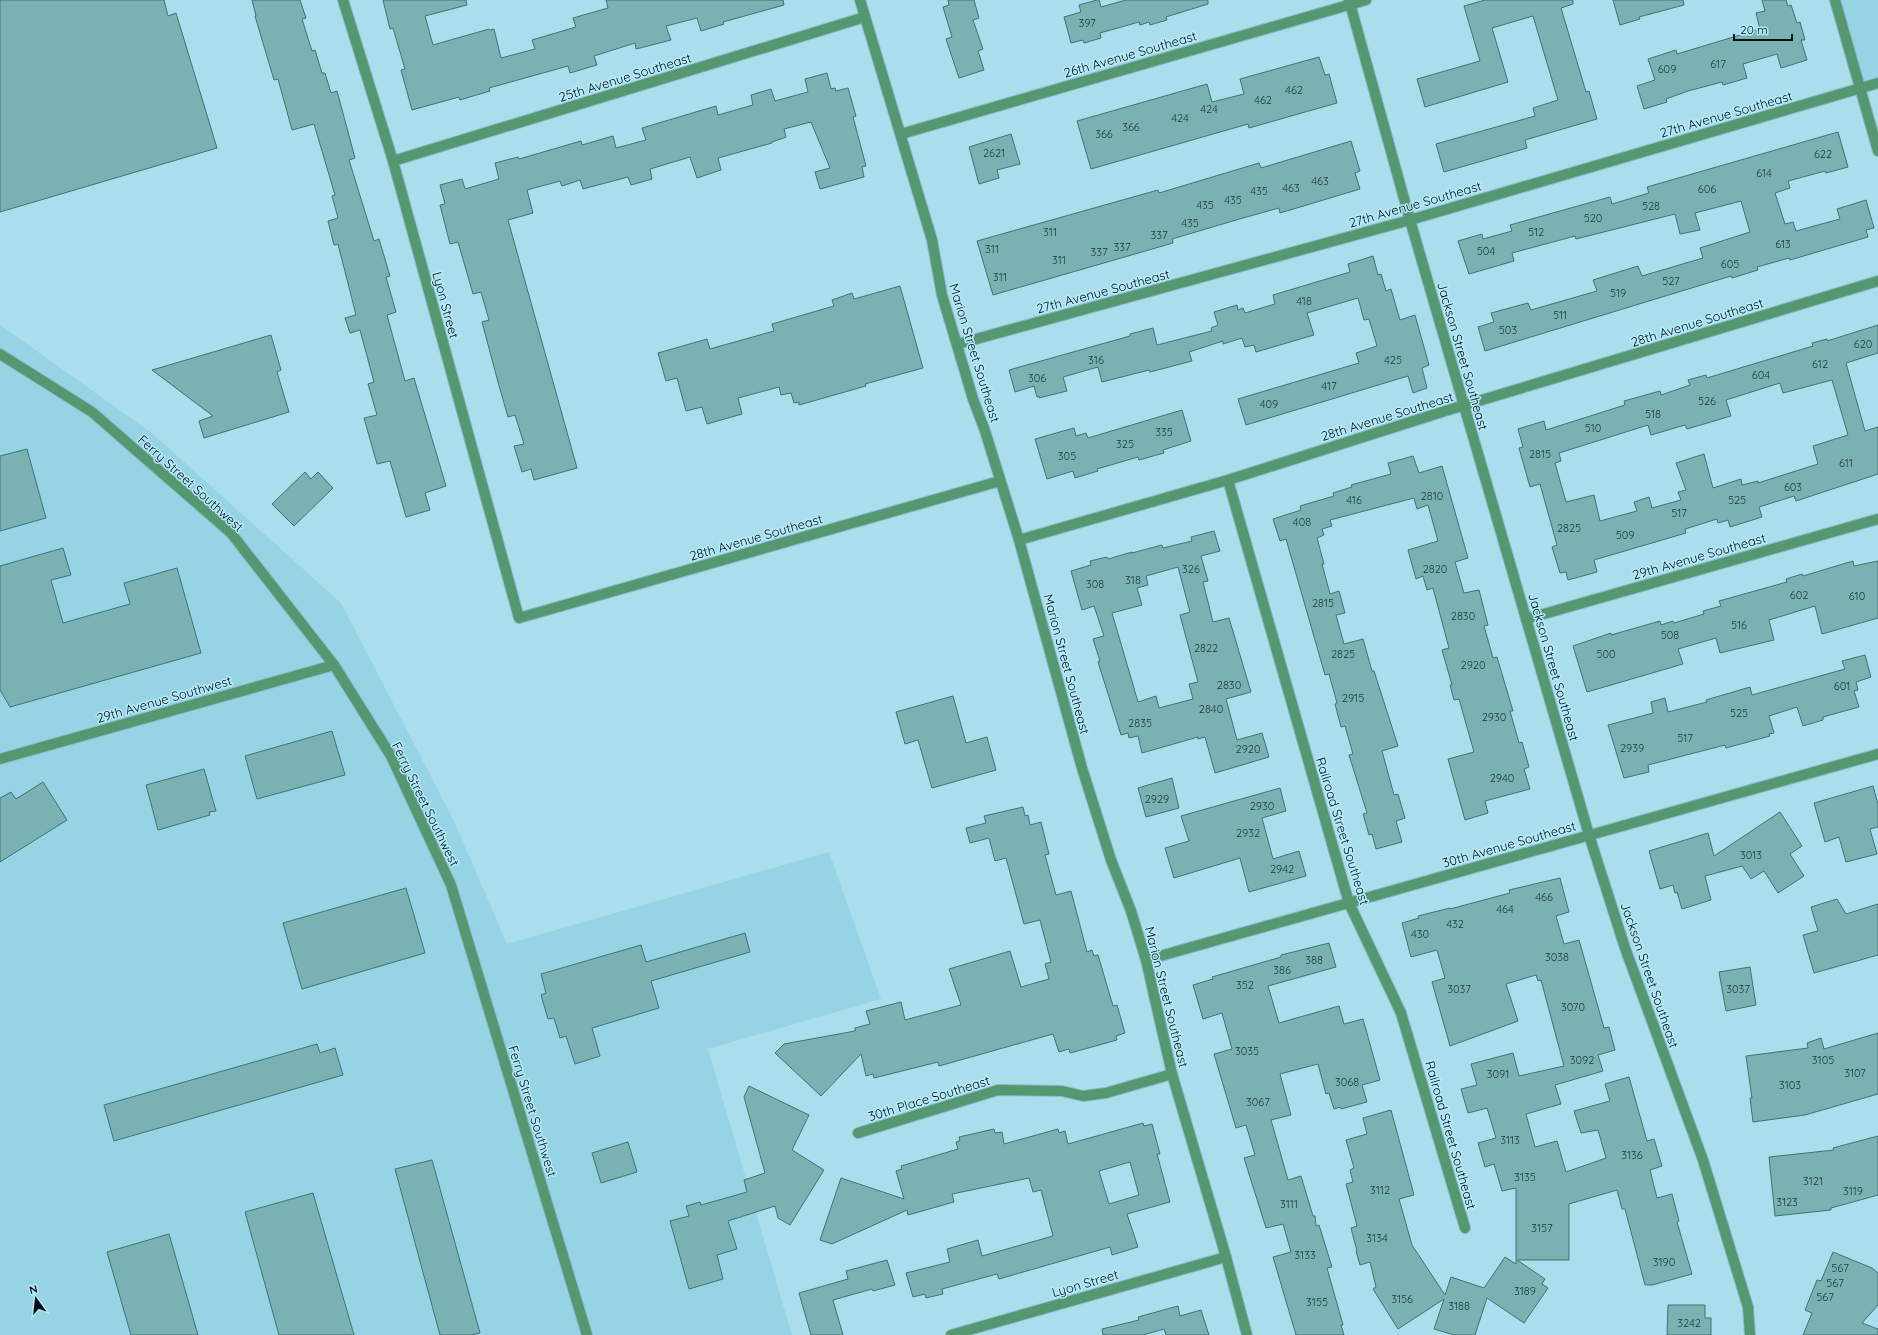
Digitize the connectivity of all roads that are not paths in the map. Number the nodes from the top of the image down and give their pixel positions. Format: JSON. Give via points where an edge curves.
{"nodes":[{"id":1,"x":343,"y":0,"type":"edge"},
{"id":2,"x":860,"y":0,"type":"edge"},
{"id":3,"x":1366,"y":0,"type":"edge"},
{"id":4,"x":1835,"y":0,"type":"edge"},
{"id":5,"x":1349,"y":2,"type":"edge"},
{"id":6,"x":865,"y":17,"type":"junction"},
{"id":7,"x":1878,"y":83,"type":"edge"},
{"id":8,"x":1859,"y":89,"type":"junction"},
{"id":9,"x":901,"y":134,"type":"junction"},
{"id":10,"x":1878,"y":151,"type":"edge"},
{"id":11,"x":393,"y":161,"type":"junction"},
{"id":12,"x":1410,"y":220,"type":"junction"},
{"id":13,"x":1878,"y":281,"type":"edge"},
{"id":14,"x":958,"y":344,"type":"junction"},
{"id":15,"x":0,"y":354,"type":"edge"},
{"id":16,"x":1465,"y":406,"type":"junction"},
{"id":17,"x":1228,"y":480,"type":"junction"},
{"id":18,"x":1000,"y":481,"type":"junction"},
{"id":19,"x":1878,"y":519,"type":"edge"},
{"id":20,"x":1019,"y":540,"type":"junction"},
{"id":21,"x":519,"y":618,"type":"joint"},
{"id":22,"x":1526,"y":619,"type":"junction"},
{"id":23,"x":334,"y":665,"type":"junction"},
{"id":24,"x":1878,"y":754,"type":"edge"},
{"id":25,"x":0,"y":759,"type":"edge"},
{"id":26,"x":1589,"y":835,"type":"junction"},
{"id":27,"x":1349,"y":903,"type":"junction"},
{"id":28,"x":1146,"y":960,"type":"junction"},
{"id":29,"x":1172,"y":1074,"type":"junction"},
{"id":30,"x":858,"y":1133,"type":"dead end"},
{"id":31,"x":1464,"y":1228,"type":"dead end"},
{"id":32,"x":1226,"y":1257,"type":"junction"},
{"id":33,"x":587,"y":1335,"type":"edge"},
{"id":34,"x":950,"y":1335,"type":"edge"},
{"id":35,"x":1247,"y":1335,"type":"edge"},
{"id":36,"x":1750,"y":1335,"type":"edge"}],
"edges":[{"from":1,"to":11,"type":"street","name":"Lyon Street"},
{"from":2,"to":6,"type":"street","name":"Marion Street Southeast"},
{"from":3,"to":5,"type":"street","name":"26th Avenue Southeast"},
{"from":4,"to":8,"type":"street"},
{"from":5,"to":9,"type":"street","name":"26th Avenue Southeast"},
{"from":5,"to":12,"type":"street","name":"Jackson Street Southeast"},
{"from":6,"to":9,"type":"street","name":"Marion Street Southeast"},
{"from":6,"to":11,"type":"street","name":"25th Avenue Southeast"},
{"from":7,"to":8,"type":"street","name":"27th Avenue Southeast"},
{"from":8,"to":10,"type":"street"},
{"from":8,"to":12,"type":"street","name":"27th Avenue Southeast"},
{"from":9,"to":14,"type":"street","name":"Marion Street Southeast","via":[[932,240],[942,295]]},
{"from":11,"to":21,"type":"street","name":"Lyon Street"},
{"from":12,"to":14,"type":"street","name":"27th Avenue Southeast"},
{"from":12,"to":16,"type":"street","name":"Jackson Street Southeast"},
{"from":13,"to":16,"type":"street","name":"28th Avenue Southeast"},
{"from":14,"to":18,"type":"street","name":"Marion Street Southeast"},
{"from":15,"to":23,"type":"street","name":"Ferry Street Southwest","via":[[92,412],[231,533]]},
{"from":16,"to":17,"type":"street","name":"28th Avenue Southeast"},
{"from":16,"to":22,"type":"street","name":"Jackson Street Southeast"},
{"from":17,"to":20,"type":"street","name":"28th Avenue Southeast"},
{"from":17,"to":27,"type":"street","name":"Railroad Street Southeast"},
{"from":18,"to":20,"type":"street","name":"Marion Street Southeast"},
{"from":18,"to":21,"type":"street","name":"28th Avenue Southeast"},
{"from":19,"to":22,"type":"street","name":"29th Avenue Southeast"},
{"from":20,"to":28,"type":"street","name":"Marion Street Southeast","via":[[1082,768]]},
{"from":22,"to":26,"type":"street","name":"Jackson Street Southeast"},
{"from":23,"to":25,"type":"street","name":"29th Avenue Southwest"},
{"from":23,"to":33,"type":"street","name":"Ferry Street Southwest","via":[[391,756],[451,885]]},
{"from":24,"to":26,"type":"street","name":"30th Avenue Southeast"},
{"from":26,"to":27,"type":"street","name":"30th Avenue Southeast"},
{"from":26,"to":36,"type":"street","name":"Jackson Street Southeast","via":[[1625,948],[1703,1160],[1748,1307]]},
{"from":27,"to":28,"type":"street","name":"30th Avenue Southeast"},
{"from":27,"to":31,"type":"street","name":"Railroad Street Southeast","via":[[1401,1013]]},
{"from":28,"to":29,"type":"street","name":"Marion Street Southeast"},
{"from":29,"to":30,"type":"street","name":"30th Place Southeast","via":[[1106,1093],[1082,1096],[1062,1091],[998,1090]]},
{"from":29,"to":32,"type":"street","name":"Marion Street Southeast"},
{"from":32,"to":34,"type":"street","name":"Lyon Street"},
{"from":32,"to":35,"type":"street","name":"Marion Street Southeast"}]}
